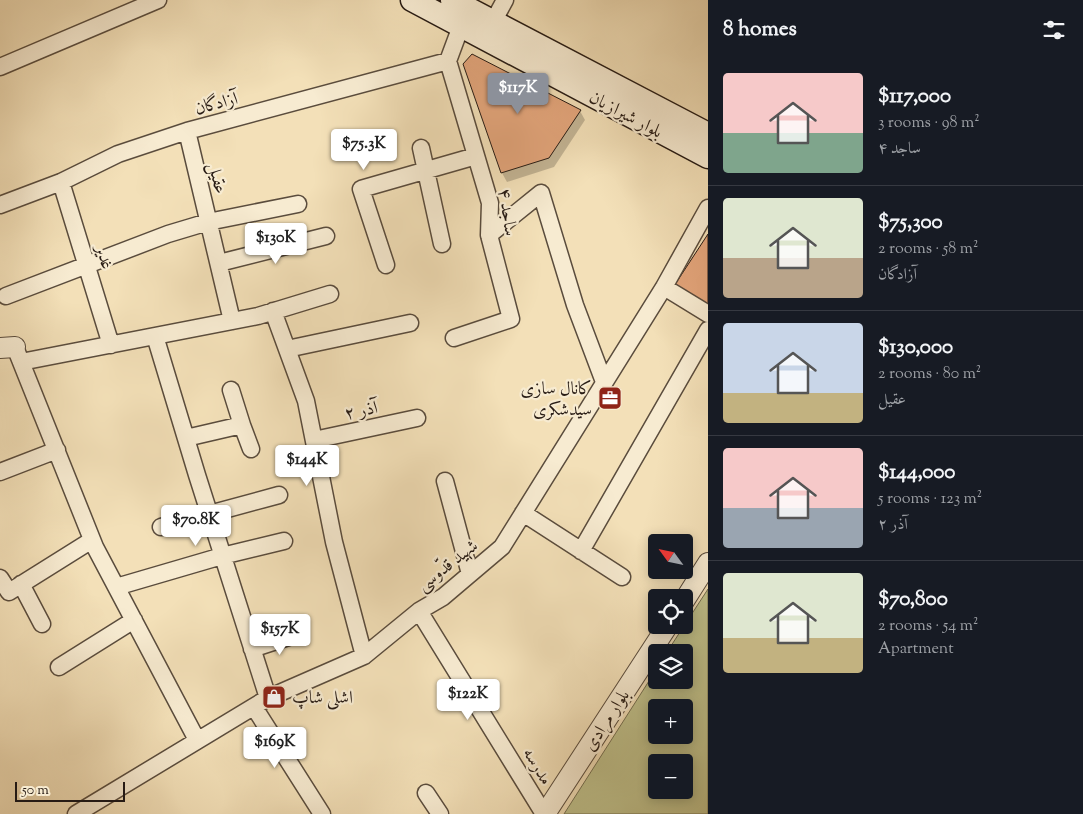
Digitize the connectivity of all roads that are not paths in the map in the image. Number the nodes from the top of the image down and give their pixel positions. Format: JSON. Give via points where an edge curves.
{"nodes":[{"id":1,"x":158,"y":0,"type":"edge"},
{"id":2,"x":412,"y":0,"type":"edge"},
{"id":3,"x":452,"y":0,"type":"edge"},
{"id":4,"x":505,"y":0,"type":"edge"},
{"id":5,"x":493,"y":22,"type":"junction"},
{"id":6,"x":461,"y":26,"type":"junction"},
{"id":7,"x":448,"y":61,"type":"junction"},
{"id":8,"x":0,"y":67,"type":"edge"},
{"id":9,"x":187,"y":131,"type":"junction"},
{"id":10,"x":708,"y":134,"type":"edge"},
{"id":11,"x":421,"y":148,"type":"dead end"},
{"id":12,"x":476,"y":156,"type":"junction"},
{"id":13,"x":708,"y":157,"type":"edge"},
{"id":14,"x":426,"y":170,"type":"junction"},
{"id":15,"x":61,"y":182,"type":"junction"},
{"id":16,"x":298,"y":204,"type":"dead end"},
{"id":17,"x":0,"y":205,"type":"edge"},
{"id":18,"x":708,"y":208,"type":"edge"},
{"id":19,"x":208,"y":222,"type":"junction"},
{"id":20,"x":489,"y":235,"type":"junction"},
{"id":21,"x":326,"y":236,"type":"dead end"},
{"id":22,"x":442,"y":244,"type":"dead end"},
{"id":23,"x":218,"y":263,"type":"junction"},
{"id":24,"x":87,"y":265,"type":"junction"},
{"id":25,"x":386,"y":266,"type":"dead end"},
{"id":26,"x":664,"y":287,"type":"junction"},
{"id":27,"x":330,"y":294,"type":"dead end"},
{"id":28,"x":6,"y":296,"type":"dead end"},
{"id":29,"x":273,"y":311,"type":"junction"},
{"id":30,"x":708,"y":314,"type":"edge"},
{"id":31,"x":232,"y":321,"type":"junction"},
{"id":32,"x":410,"y":323,"type":"dead end"},
{"id":33,"x":708,"y":330,"type":"edge"},
{"id":34,"x":156,"y":336,"type":"junction"},
{"id":35,"x":454,"y":338,"type":"dead end"},
{"id":36,"x":111,"y":345,"type":"junction"},
{"id":37,"x":287,"y":349,"type":"junction"},
{"id":38,"x":12,"y":352,"type":"edge"},
{"id":39,"x":604,"y":382,"type":"junction"},
{"id":40,"x":231,"y":390,"type":"dead end"},
{"id":41,"x":417,"y":418,"type":"dead end"},
{"id":42,"x":242,"y":425,"type":"junction"},
{"id":43,"x":186,"y":438,"type":"junction"},
{"id":44,"x":314,"y":440,"type":"junction"},
{"id":45,"x":251,"y":449,"type":"dead end"},
{"id":46,"x":56,"y":450,"type":"junction"},
{"id":47,"x":0,"y":472,"type":"edge"},
{"id":48,"x":445,"y":481,"type":"dead end"},
{"id":49,"x":279,"y":495,"type":"dead end"},
{"id":50,"x":523,"y":513,"type":"junction"},
{"id":51,"x":209,"y":514,"type":"junction"},
{"id":52,"x":161,"y":527,"type":"dead end"},
{"id":53,"x":92,"y":540,"type":"junction"},
{"id":54,"x":284,"y":541,"type":"dead end"},
{"id":55,"x":582,"y":551,"type":"junction"},
{"id":56,"x":222,"y":556,"type":"junction"},
{"id":57,"x":708,"y":563,"type":"edge"},
{"id":58,"x":470,"y":574,"type":"junction"},
{"id":59,"x":622,"y":577,"type":"dead end"},
{"id":60,"x":0,"y":578,"type":"edge"},
{"id":61,"x":21,"y":584,"type":"junction"},
{"id":62,"x":116,"y":587,"type":"junction"},
{"id":63,"x":692,"y":589,"type":"edge"},
{"id":64,"x":420,"y":611,"type":"junction"},
{"id":65,"x":134,"y":620,"type":"junction"},
{"id":66,"x":42,"y":624,"type":"dead end"},
{"id":67,"x":298,"y":634,"type":"dead end"},
{"id":68,"x":662,"y":634,"type":"edge"},
{"id":69,"x":252,"y":649,"type":"junction"},
{"id":70,"x":364,"y":656,"type":"junction"},
{"id":71,"x":60,"y":667,"type":"dead end"},
{"id":72,"x":261,"y":703,"type":"junction"},
{"id":73,"x":197,"y":740,"type":"junction"},
{"id":74,"x":426,"y":793,"type":"dead end"},
{"id":75,"x":76,"y":814,"type":"edge"},
{"id":76,"x":322,"y":814,"type":"edge"},
{"id":77,"x":440,"y":814,"type":"edge"},
{"id":78,"x":544,"y":814,"type":"edge"}],
"edges":[{"from":1,"to":8,"type":"street"},
{"from":2,"to":6,"type":"main road","name":"بلوار شیرازیان"},
{"from":3,"to":5,"type":"main road","name":"بلوار شیرازیان"},
{"from":4,"to":5,"type":"street"},
{"from":5,"to":10,"type":"main road","name":"بلوار شیرازیان"},
{"from":6,"to":7,"type":"street"},
{"from":6,"to":13,"type":"main road","name":"بلوار شیرازیان"},
{"from":7,"to":9,"type":"street","name":"آزادگان"},
{"from":7,"to":12,"type":"street","name":"ساجد ۴"},
{"from":9,"to":15,"type":"street","name":"آزادگان","via":[[118,154]]},
{"from":9,"to":19,"type":"street","name":"عقیل"},
{"from":11,"to":14,"type":"street"},
{"from":12,"to":14,"type":"street"},
{"from":12,"to":20,"type":"street","name":"ساجد ۴","via":[[490,203]]},
{"from":14,"to":22,"type":"street"},
{"from":14,"to":25,"type":"street","via":[[362,189]]},
{"from":15,"to":17,"type":"street","name":"آزادگان"},
{"from":15,"to":24,"type":"street","name":"غدیر"},
{"from":16,"to":19,"type":"street"},
{"from":18,"to":26,"type":"street","name":"شهید قدّوسی"},
{"from":19,"to":23,"type":"street","name":"عقیل"},
{"from":19,"to":24,"type":"street"},
{"from":20,"to":35,"type":"street","name":"ساجد ۴","via":[[511,319]]},
{"from":20,"to":39,"type":"street","via":[[541,193],[575,305]]},
{"from":21,"to":23,"type":"street"},
{"from":23,"to":31,"type":"street","name":"عقیل"},
{"from":24,"to":28,"type":"street"},
{"from":24,"to":36,"type":"street","name":"غدیر"},
{"from":26,"to":30,"type":"street"},
{"from":26,"to":39,"type":"street","name":"شهید قدّوسی"},
{"from":27,"to":29,"type":"street"},
{"from":29,"to":31,"type":"street"},
{"from":29,"to":37,"type":"street"},
{"from":31,"to":34,"type":"street"},
{"from":32,"to":37,"type":"street"},
{"from":33,"to":55,"type":"street"},
{"from":34,"to":36,"type":"street"},
{"from":34,"to":43,"type":"street"},
{"from":36,"to":38,"type":"street"},
{"from":37,"to":44,"type":"street","via":[[306,401]]},
{"from":38,"to":46,"type":"street"},
{"from":39,"to":50,"type":"street","name":"شهید قدّوسی"},
{"from":40,"to":42,"type":"street"},
{"from":41,"to":44,"type":"street","name":"آذر ۲"},
{"from":42,"to":43,"type":"street"},
{"from":42,"to":45,"type":"street"},
{"from":43,"to":51,"type":"street"},
{"from":44,"to":70,"type":"street","via":[[334,542]]},
{"from":46,"to":47,"type":"street"},
{"from":46,"to":53,"type":"street"},
{"from":48,"to":58,"type":"street"},
{"from":49,"to":51,"type":"street"},
{"from":50,"to":55,"type":"street"},
{"from":50,"to":58,"type":"street","name":"شهید قدّوسی","via":[[502,547]]},
{"from":51,"to":52,"type":"street"},
{"from":51,"to":56,"type":"street"},
{"from":53,"to":61,"type":"street"},
{"from":53,"to":62,"type":"street"},
{"from":54,"to":56,"type":"street"},
{"from":55,"to":59,"type":"street"},
{"from":56,"to":62,"type":"street"},
{"from":56,"to":69,"type":"street"},
{"from":57,"to":63,"type":"street"},
{"from":58,"to":64,"type":"street","name":"شهید قدّوسی"},
{"from":60,"to":61,"type":"street","via":[[8,592]]},
{"from":61,"to":66,"type":"street"},
{"from":62,"to":65,"type":"street"},
{"from":64,"to":70,"type":"street","name":"شهید قدّوسی"},
{"from":64,"to":78,"type":"street","name":"مدرسه"},
{"from":65,"to":71,"type":"street"},
{"from":65,"to":73,"type":"street"},
{"from":67,"to":69,"type":"street"},
{"from":68,"to":78,"type":"street","name":"بلوار مرادی"},
{"from":69,"to":72,"type":"street"},
{"from":70,"to":72,"type":"street","name":"شهید قدّوسی"},
{"from":72,"to":73,"type":"street","name":"شهید قدّوسی"},
{"from":72,"to":76,"type":"street"},
{"from":73,"to":75,"type":"street","name":"شهید قدّوسی"},
{"from":74,"to":77,"type":"street"}]}
